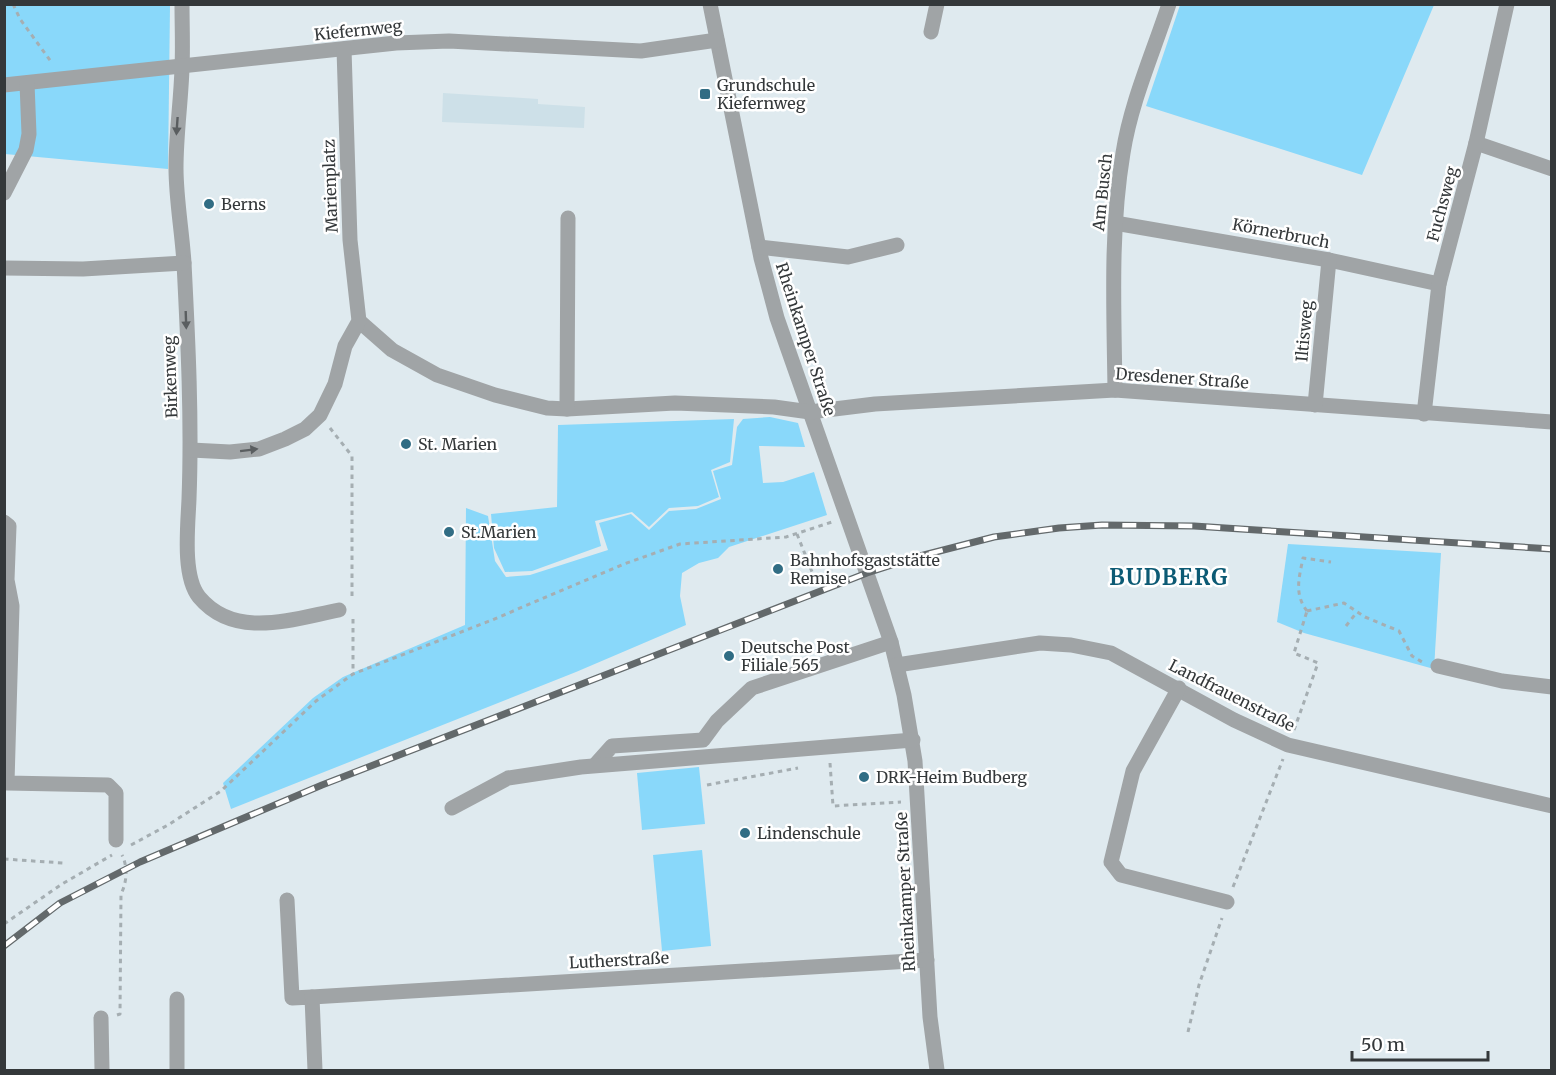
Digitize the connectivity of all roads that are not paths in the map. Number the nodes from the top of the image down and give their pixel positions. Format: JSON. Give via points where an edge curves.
{"nodes":[{"id":1,"x":182,"y":4,"type":"edge"},
{"id":2,"x":710,"y":4,"type":"edge"},
{"id":3,"x":937,"y":4,"type":"edge"},
{"id":4,"x":1169,"y":4,"type":"edge"},
{"id":5,"x":1507,"y":4,"type":"edge"},
{"id":6,"x":931,"y":32,"type":"dead end"},
{"id":7,"x":717,"y":40,"type":"junction"},
{"id":8,"x":344,"y":48,"type":"junction"},
{"id":9,"x":182,"y":68,"type":"junction"},
{"id":10,"x":27,"y":83,"type":"junction"},
{"id":11,"x":4,"y":85,"type":"edge"},
{"id":12,"x":1476,"y":143,"type":"junction"},
{"id":13,"x":1551,"y":169,"type":"edge"},
{"id":14,"x":4,"y":193,"type":"edge"},
{"id":15,"x":568,"y":218,"type":"dead end"},
{"id":16,"x":1115,"y":223,"type":"junction"},
{"id":17,"x":897,"y":244,"type":"dead end"},
{"id":18,"x":759,"y":247,"type":"junction"},
{"id":19,"x":1329,"y":260,"type":"junction"},
{"id":20,"x":184,"y":263,"type":"junction"},
{"id":21,"x":4,"y":268,"type":"edge"},
{"id":22,"x":1439,"y":284,"type":"junction"},
{"id":23,"x":359,"y":321,"type":"junction"},
{"id":24,"x":1115,"y":390,"type":"junction"},
{"id":25,"x":1316,"y":405,"type":"junction"},
{"id":26,"x":567,"y":409,"type":"junction"},
{"id":27,"x":810,"y":412,"type":"junction"},
{"id":28,"x":1424,"y":414,"type":"junction"},
{"id":29,"x":1551,"y":422,"type":"edge"},
{"id":30,"x":190,"y":450,"type":"junction"},
{"id":31,"x":4,"y":522,"type":"edge"},
{"id":32,"x":346,"y":610,"type":"road end"},
{"id":33,"x":891,"y":642,"type":"junction"},
{"id":34,"x":897,"y":665,"type":"junction"},
{"id":35,"x":1438,"y":666,"type":"road end"},
{"id":36,"x":1551,"y":687,"type":"edge"},
{"id":37,"x":1179,"y":688,"type":"junction"},
{"id":38,"x":913,"y":740,"type":"junction"},
{"id":39,"x":595,"y":765,"type":"junction"},
{"id":40,"x":6,"y":783,"type":"edge"},
{"id":41,"x":1551,"y":806,"type":"edge"},
{"id":42,"x":452,"y":808,"type":"dead end"},
{"id":43,"x":122,"y":843,"type":"road end"},
{"id":44,"x":287,"y":900,"type":"dead end"},
{"id":45,"x":1227,"y":903,"type":"road end"},
{"id":46,"x":927,"y":960,"type":"junction"},
{"id":47,"x":312,"y":997,"type":"junction"},
{"id":48,"x":177,"y":999,"type":"dead end"},
{"id":49,"x":101,"y":1018,"type":"road end"},
{"id":50,"x":102,"y":1071,"type":"edge"},
{"id":51,"x":177,"y":1071,"type":"edge"},
{"id":52,"x":315,"y":1071,"type":"edge"},
{"id":53,"x":937,"y":1071,"type":"edge"}],
"edges":[{"from":1,"to":9,"type":"street","name":"Birkenweg"},
{"from":2,"to":7,"type":"street","name":"Rheinkamper Straße"},
{"from":3,"to":6,"type":"street"},
{"from":4,"to":16,"type":"street","name":"Am Busch","via":[[1135,103],[1123,152]]},
{"from":5,"to":12,"type":"street","name":"Fuchsweg"},
{"from":7,"to":8,"type":"street","name":"Kiefernweg","via":[[641,51],[449,41]]},
{"from":7,"to":18,"type":"street","name":"Rheinkamper Straße"},
{"from":8,"to":9,"type":"street","name":"Kiefernweg"},
{"from":8,"to":23,"type":"street","name":"Marienplatz","via":[[350,240]]},
{"from":9,"to":10,"type":"street","name":"Kiefernweg"},
{"from":9,"to":20,"type":"street","name":"Birkenweg","one_way":true,"via":[[176,171]]},
{"from":10,"to":11,"type":"street","name":"Kiefernweg"},
{"from":10,"to":14,"type":"street","via":[[26,150]]},
{"from":12,"to":13,"type":"street"},
{"from":12,"to":22,"type":"street","name":"Fuchsweg"},
{"from":15,"to":26,"type":"street"},
{"from":16,"to":19,"type":"street","name":"Körnerbruch"},
{"from":16,"to":24,"type":"street","name":"Am Busch"},
{"from":17,"to":18,"type":"street","via":[[848,257]]},
{"from":18,"to":27,"type":"street","name":"Rheinkamper Straße","via":[[777,318]]},
{"from":19,"to":22,"type":"street","name":"Körnerbruch"},
{"from":19,"to":25,"type":"street","name":"Iltisweg"},
{"from":20,"to":21,"type":"street"},
{"from":20,"to":30,"type":"street","name":"Birkenweg","one_way":true},
{"from":22,"to":28,"type":"street","name":"Fuchsweg"},
{"from":23,"to":26,"type":"street","via":[[392,350],[436,375],[547,408]]},
{"from":30,"to":23,"type":"street","one_way":true,"via":[[259,449],[305,429],[320,415],[335,384],[345,346]]},
{"from":24,"to":25,"type":"street","name":"Dresdener Straße"},
{"from":24,"to":27,"type":"street","name":"Dresdener Straße","via":[[875,404]]},
{"from":25,"to":28,"type":"street","name":"Dresdener Straße"},
{"from":26,"to":27,"type":"street","via":[[675,403]]},
{"from":27,"to":33,"type":"street","name":"Rheinkamper Straße"},
{"from":28,"to":29,"type":"street","name":"Dresdener Straße"},
{"from":30,"to":32,"type":"street","name":"Birkenweg","via":[[189,576],[198,596],[225,617],[243,623],[263,624]]},
{"from":31,"to":40,"type":"street","via":[[9,526],[7,580],[12,606]]},
{"from":33,"to":34,"type":"street","name":"Rheinkamper Straße"},
{"from":33,"to":39,"type":"street","via":[[752,688],[703,740],[612,746]]},
{"from":34,"to":37,"type":"street","name":"Landfrauenstraße","via":[[1040,643],[1071,645],[1111,653]]},
{"from":34,"to":38,"type":"street","name":"Rheinkamper Straße"},
{"from":35,"to":36,"type":"street"},
{"from":37,"to":41,"type":"street","name":"Landfrauenstraße","via":[[1288,745]]},
{"from":37,"to":45,"type":"street","via":[[1133,771],[1111,862],[1121,875]]},
{"from":38,"to":39,"type":"street"},
{"from":38,"to":46,"type":"street","name":"Rheinkamper Straße"},
{"from":39,"to":42,"type":"street","via":[[508,778]]},
{"from":40,"to":43,"type":"street","via":[[108,785],[116,792]]},
{"from":44,"to":47,"type":"street","via":[[292,998]]},
{"from":46,"to":47,"type":"street","name":"Lutherstraße"},
{"from":46,"to":53,"type":"street","name":"Rheinkamper Straße"},
{"from":47,"to":52,"type":"street"},
{"from":48,"to":51,"type":"street"},
{"from":49,"to":50,"type":"street"}]}
